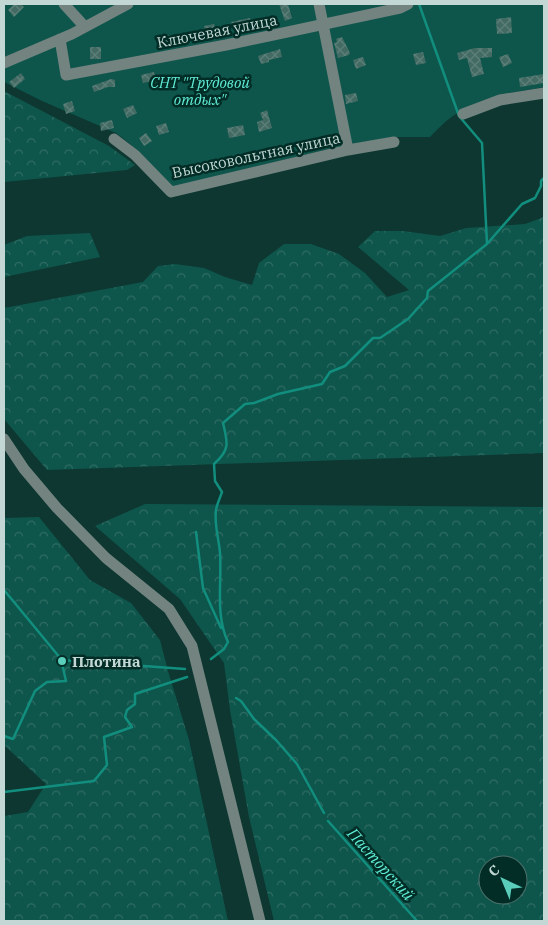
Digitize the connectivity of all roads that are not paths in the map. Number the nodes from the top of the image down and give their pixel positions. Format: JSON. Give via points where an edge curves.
{"nodes":[{"id":1,"x":64,"y":4,"type":"edge"},
{"id":2,"x":128,"y":4,"type":"edge"},
{"id":3,"x":319,"y":4,"type":"edge"},
{"id":4,"x":408,"y":4,"type":"edge"},
{"id":5,"x":323,"y":24,"type":"junction"},
{"id":6,"x":85,"y":27,"type":"junction"},
{"id":7,"x":60,"y":39,"type":"junction"},
{"id":8,"x":4,"y":63,"type":"edge"},
{"id":9,"x":544,"y":93,"type":"edge"},
{"id":10,"x":463,"y":114,"type":"dead end"},
{"id":11,"x":114,"y":139,"type":"dead end"},
{"id":12,"x":394,"y":142,"type":"dead end"},
{"id":13,"x":348,"y":150,"type":"junction"},
{"id":14,"x":4,"y":439,"type":"edge"},
{"id":15,"x":260,"y":921,"type":"edge"}],
"edges":[{"from":1,"to":6,"type":"street"},
{"from":2,"to":6,"type":"street"},
{"from":3,"to":5,"type":"street"},
{"from":4,"to":5,"type":"street","name":"Ключевая улица"},
{"from":5,"to":7,"type":"street","name":"Ключевая улица","via":[[66,75]]},
{"from":5,"to":13,"type":"street"},
{"from":6,"to":7,"type":"street"},
{"from":7,"to":8,"type":"street"},
{"from":9,"to":10,"type":"street","via":[[500,100]]},
{"from":11,"to":13,"type":"street","name":"Высоковольтная улица","via":[[171,192]]},
{"from":12,"to":13,"type":"street","name":"Высоковольтная улица"},
{"from":14,"to":15,"type":"street","via":[[57,508],[106,558],[169,609],[192,646]]}]}
